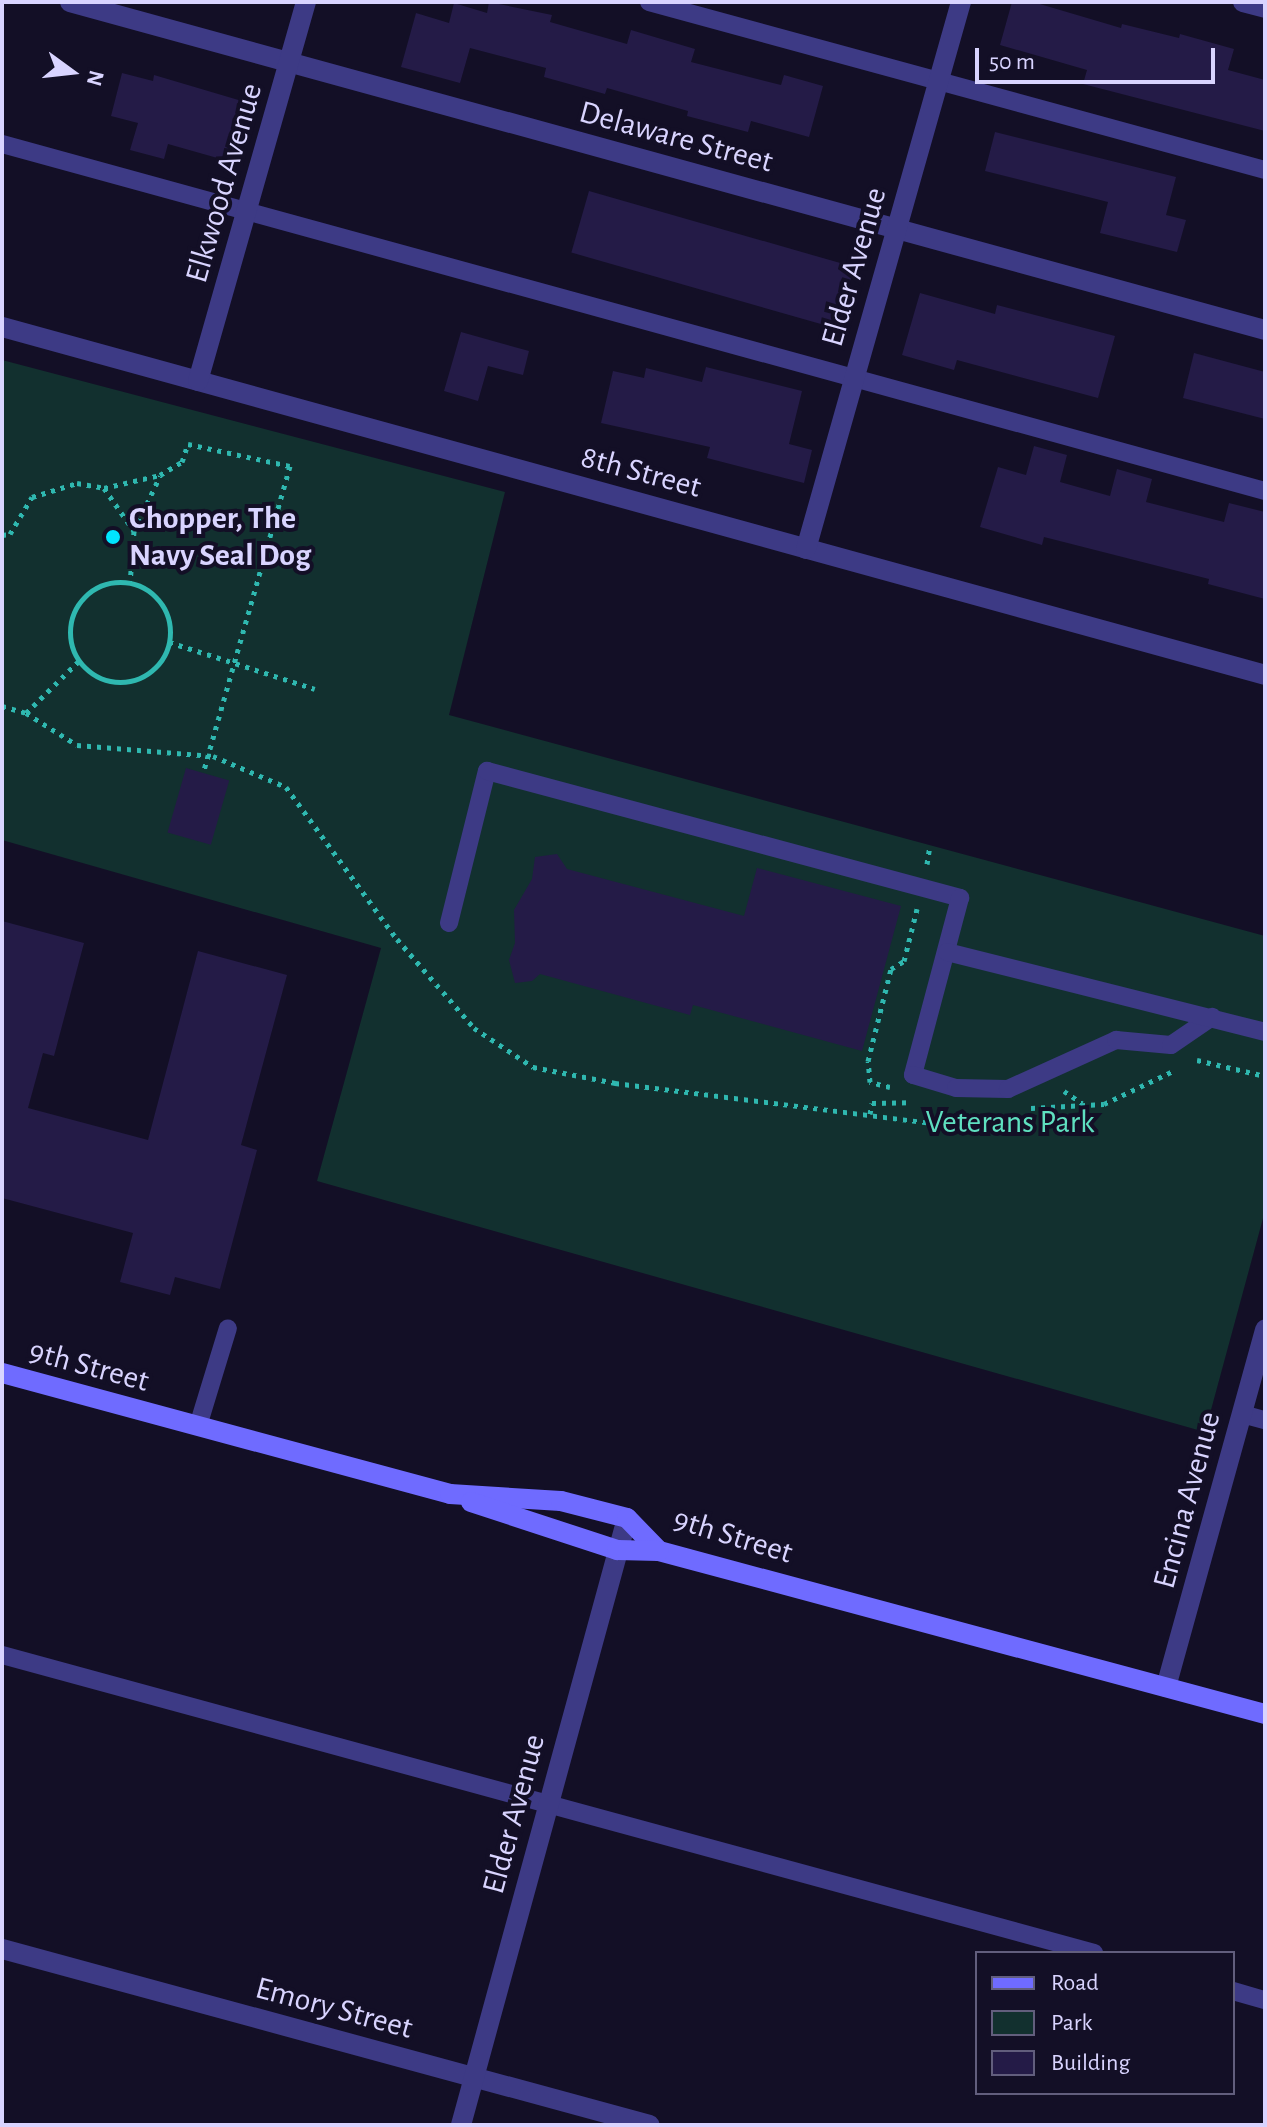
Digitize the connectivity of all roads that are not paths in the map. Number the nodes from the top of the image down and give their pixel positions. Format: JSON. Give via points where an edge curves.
{"nodes":[{"id":1,"x":70,"y":2,"type":"edge"},
{"id":2,"x":306,"y":2,"type":"edge"},
{"id":3,"x":649,"y":2,"type":"edge"},
{"id":4,"x":961,"y":2,"type":"edge"},
{"id":5,"x":1243,"y":2,"type":"edge"},
{"id":6,"x":1265,"y":8,"type":"edge"},
{"id":7,"x":290,"y":62,"type":"junction"},
{"id":8,"x":939,"y":79,"type":"junction"},
{"id":9,"x":2,"y":144,"type":"edge"},
{"id":10,"x":1265,"y":170,"type":"edge"},
{"id":11,"x":248,"y":212,"type":"junction"},
{"id":12,"x":896,"y":229,"type":"junction"},
{"id":13,"x":2,"y":327,"type":"edge"},
{"id":14,"x":1265,"y":330,"type":"edge"},
{"id":15,"x":854,"y":380,"type":"junction"},
{"id":16,"x":198,"y":381,"type":"junction"},
{"id":17,"x":1265,"y":491,"type":"edge"},
{"id":18,"x":806,"y":549,"type":"junction"},
{"id":19,"x":1265,"y":675,"type":"edge"},
{"id":20,"x":449,"y":923,"type":"dead end"},
{"id":21,"x":947,"y":952,"type":"junction"},
{"id":22,"x":1212,"y":1017,"type":"junction"},
{"id":23,"x":1265,"y":1032,"type":"edge"},
{"id":24,"x":228,"y":1328,"type":"dead end"},
{"id":25,"x":1265,"y":1329,"type":"edge"},
{"id":26,"x":2,"y":1373,"type":"edge"},
{"id":27,"x":1242,"y":1414,"type":"junction"},
{"id":28,"x":1265,"y":1420,"type":"edge"},
{"id":29,"x":198,"y":1426,"type":"junction"},
{"id":30,"x":450,"y":1494,"type":"junction"},
{"id":31,"x":627,"y":1518,"type":"junction"},
{"id":32,"x":617,"y":1550,"type":"junction"},
{"id":33,"x":659,"y":1551,"type":"junction"},
{"id":34,"x":2,"y":1655,"type":"edge"},
{"id":35,"x":1166,"y":1687,"type":"junction"},
{"id":36,"x":1265,"y":1714,"type":"edge"},
{"id":37,"x":548,"y":1804,"type":"junction"},
{"id":38,"x":2,"y":1949,"type":"edge"},
{"id":39,"x":1087,"y":1951,"type":"edge"},
{"id":40,"x":1235,"y":1992,"type":"edge"},
{"id":41,"x":1265,"y":2000,"type":"edge"},
{"id":42,"x":474,"y":2077,"type":"junction"},
{"id":43,"x":461,"y":2125,"type":"edge"},
{"id":44,"x":650,"y":2125,"type":"edge"}],
"edges":[{"from":1,"to":7,"type":"street","name":"Delaware Street"},
{"from":2,"to":7,"type":"street","name":"Elkwood Avenue"},
{"from":3,"to":8,"type":"lane"},
{"from":4,"to":8,"type":"street","name":"Elder Avenue"},
{"from":5,"to":6,"type":"street"},
{"from":7,"to":11,"type":"street","name":"Elkwood Avenue"},
{"from":7,"to":12,"type":"street","name":"Delaware Street"},
{"from":8,"to":10,"type":"lane"},
{"from":8,"to":12,"type":"street","name":"Elder Avenue"},
{"from":9,"to":11,"type":"lane"},
{"from":11,"to":15,"type":"lane"},
{"from":11,"to":16,"type":"street","name":"Elkwood Avenue"},
{"from":12,"to":14,"type":"street","name":"Delaware Street"},
{"from":12,"to":15,"type":"street","name":"Elder Avenue"},
{"from":13,"to":16,"type":"street","name":"8th Street"},
{"from":15,"to":17,"type":"lane"},
{"from":15,"to":18,"type":"street","name":"Elder Avenue"},
{"from":16,"to":18,"type":"street","name":"8th Street"},
{"from":18,"to":19,"type":"street","name":"8th Street"},
{"from":20,"to":21,"type":"lane","via":[[487,771],[960,898]]},
{"from":21,"to":22,"type":"lane"},
{"from":21,"to":22,"type":"lane","via":[[913,1075],[956,1088],[1008,1089],[1116,1040],[1171,1045]]},
{"from":22,"to":23,"type":"lane"},
{"from":24,"to":29,"type":"lane"},
{"from":25,"to":27,"type":"street","name":"Encina Avenue"},
{"from":26,"to":29,"type":"main road","name":"9th Street"},
{"from":27,"to":28,"type":"lane"},
{"from":27,"to":35,"type":"street","name":"Encina Avenue"},
{"from":29,"to":30,"type":"main road","name":"9th Street"},
{"from":30,"to":31,"type":"main road","name":"9th Street","via":[[561,1501]]},
{"from":30,"to":32,"type":"main road"},
{"from":31,"to":32,"type":"street","name":"Elder Avenue"},
{"from":31,"to":33,"type":"main road","name":"9th Street"},
{"from":32,"to":33,"type":"main road"},
{"from":32,"to":37,"type":"street","name":"Elder Avenue"},
{"from":33,"to":35,"type":"main road","name":"9th Street"},
{"from":34,"to":37,"type":"lane"},
{"from":35,"to":36,"type":"main road","name":"9th Street"},
{"from":37,"to":39,"type":"lane"},
{"from":37,"to":42,"type":"street","name":"Elder Avenue"},
{"from":38,"to":42,"type":"street","name":"Emory Street"},
{"from":40,"to":41,"type":"lane"},
{"from":42,"to":43,"type":"street","name":"Elder Avenue"},
{"from":42,"to":44,"type":"street","name":"Emory Street"}]}
